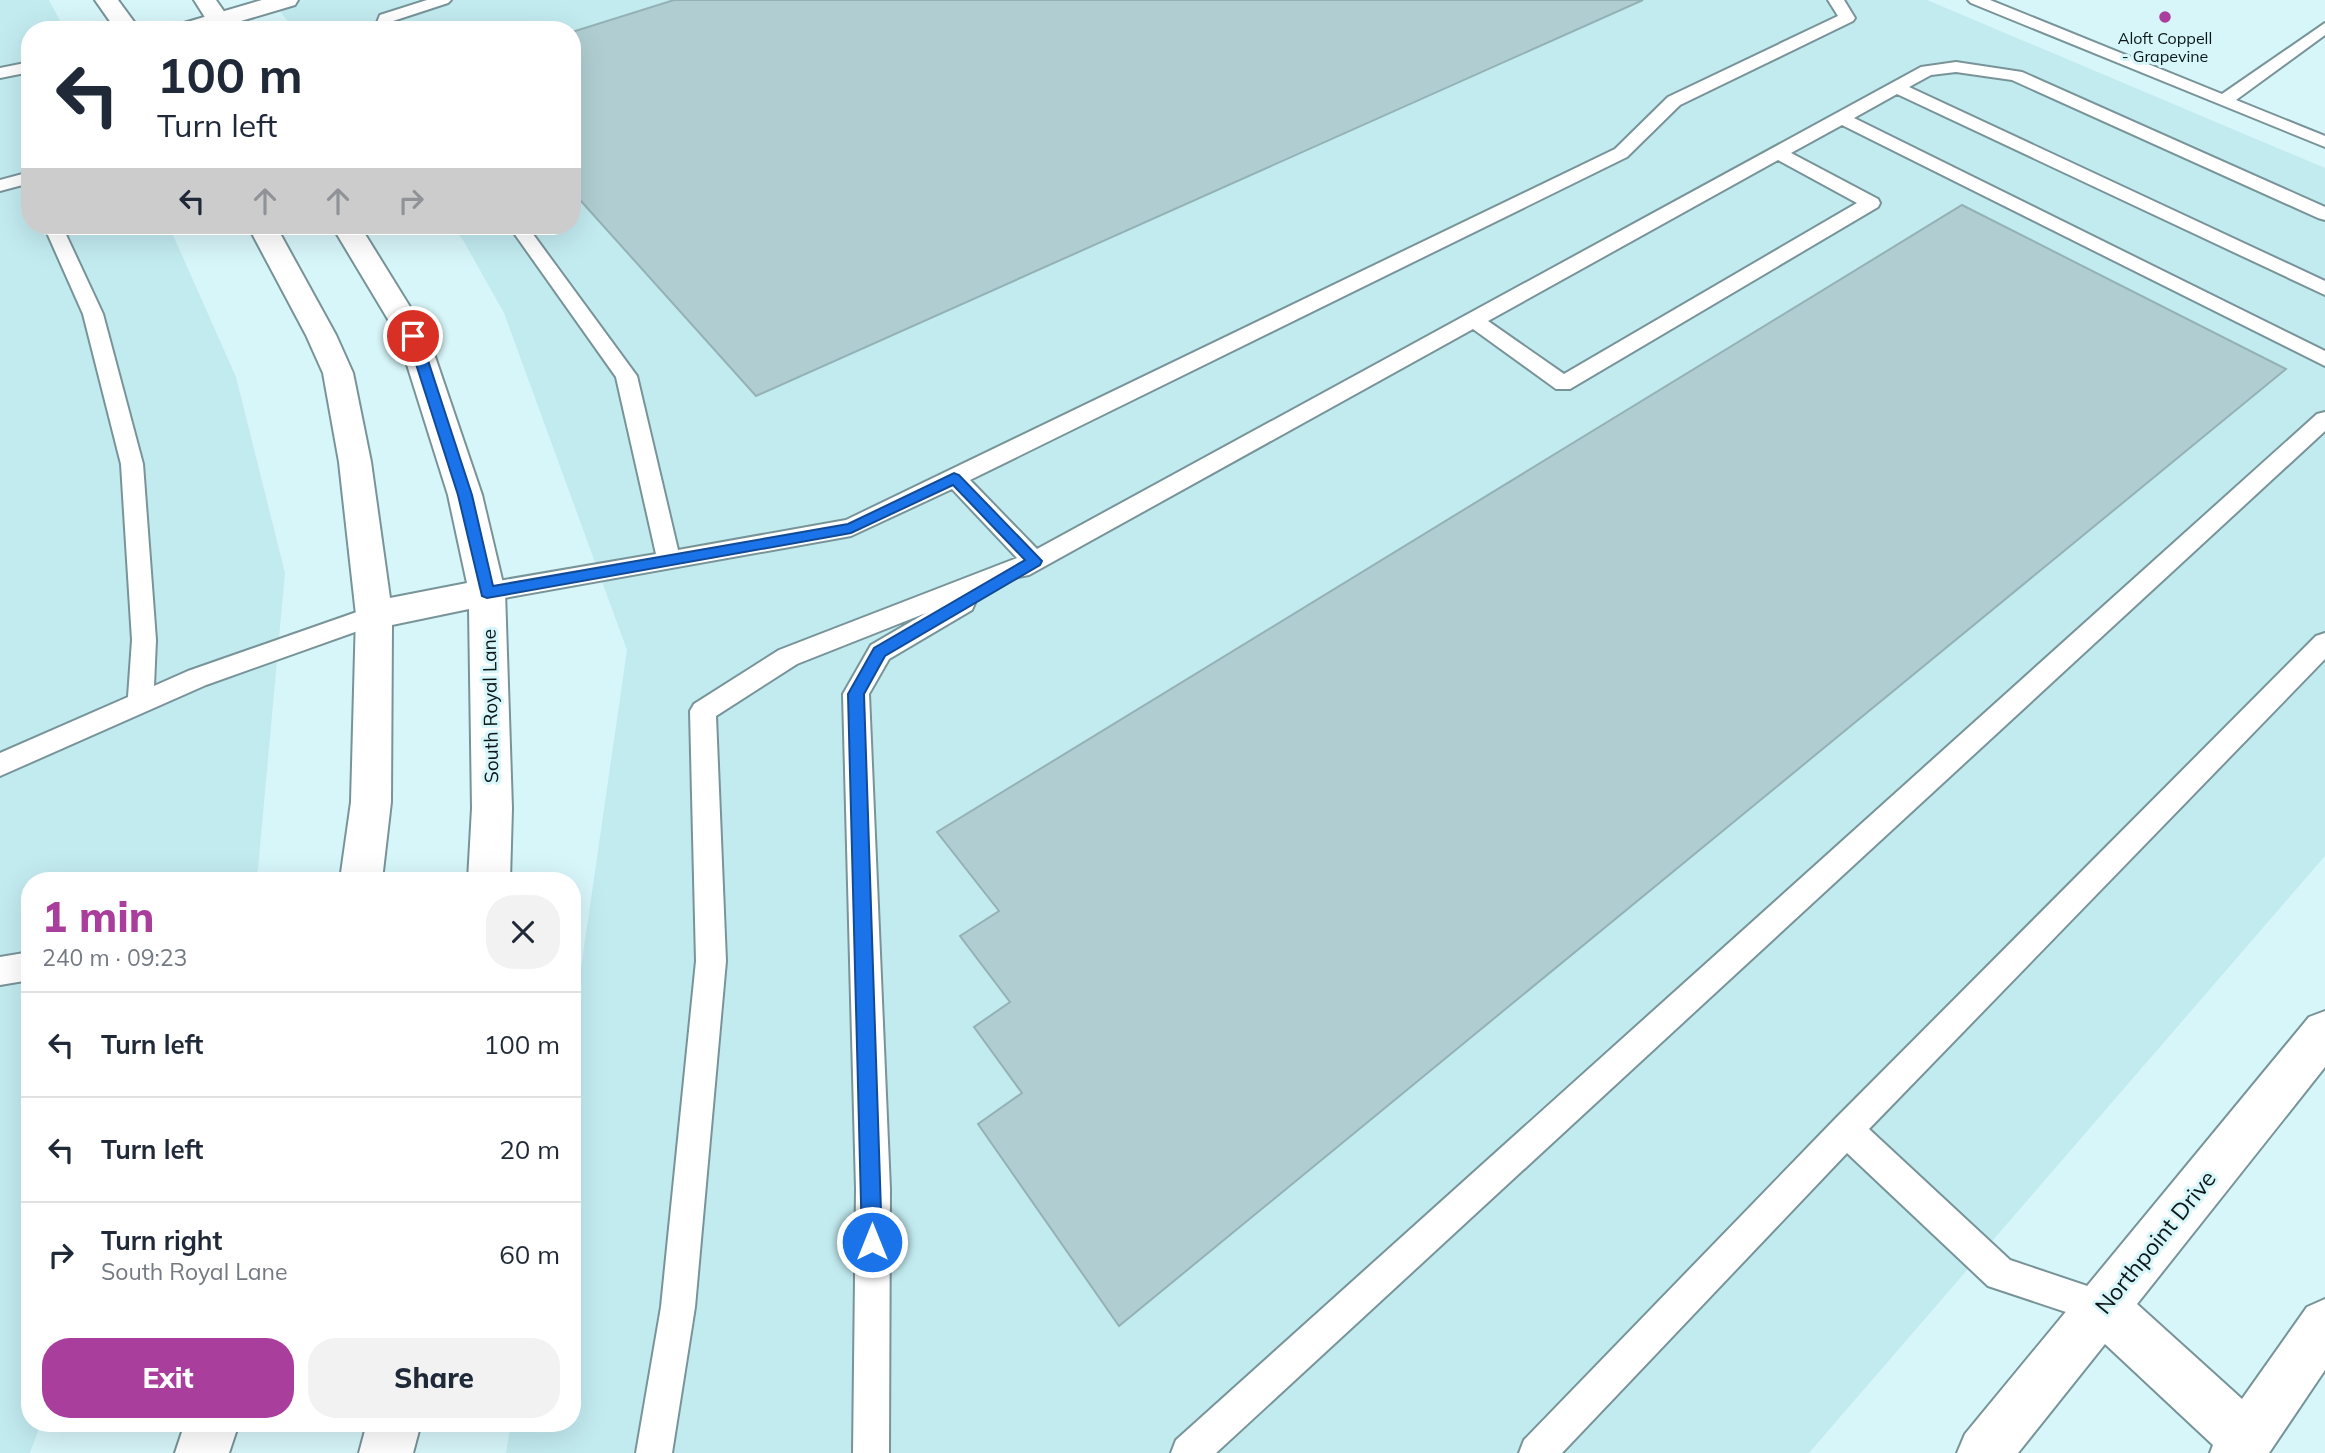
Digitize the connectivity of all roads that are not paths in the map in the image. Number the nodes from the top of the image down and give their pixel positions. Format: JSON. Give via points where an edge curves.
{"nodes":[{"id":1,"x":106,"y":0,"type":"edge"},
{"id":2,"x":205,"y":0,"type":"edge"},
{"id":3,"x":287,"y":0,"type":"edge"},
{"id":4,"x":443,"y":0,"type":"edge"},
{"id":5,"x":1836,"y":0,"type":"edge"},
{"id":6,"x":1976,"y":0,"type":"edge"},
{"id":7,"x":121,"y":21,"type":"edge"},
{"id":8,"x":219,"y":21,"type":"edge"},
{"id":9,"x":232,"y":21,"type":"edge"},
{"id":10,"x":385,"y":21,"type":"edge"},
{"id":11,"x":2325,"y":28,"type":"edge"},
{"id":12,"x":21,"y":69,"type":"edge"},
{"id":13,"x":0,"y":74,"type":"edge"},
{"id":14,"x":1897,"y":88,"type":"junction"},
{"id":15,"x":2224,"y":101,"type":"junction"},
{"id":16,"x":1841,"y":118,"type":"junction"},
{"id":17,"x":2323,"y":138,"type":"edge"},
{"id":18,"x":1778,"y":153,"type":"junction"},
{"id":19,"x":21,"y":180,"type":"edge"},
{"id":20,"x":0,"y":186,"type":"edge"},
{"id":21,"x":2325,"y":214,"type":"edge"},
{"id":22,"x":57,"y":235,"type":"edge"},
{"id":23,"x":267,"y":235,"type":"edge"},
{"id":24,"x":351,"y":235,"type":"edge"},
{"id":25,"x":524,"y":235,"type":"edge"},
{"id":26,"x":2325,"y":289,"type":"edge"},
{"id":27,"x":1474,"y":320,"type":"junction"},
{"id":28,"x":2325,"y":359,"type":"edge"},
{"id":29,"x":2325,"y":419,"type":"edge"},
{"id":30,"x":954,"y":478,"type":"junction"},
{"id":31,"x":669,"y":561,"type":"junction"},
{"id":32,"x":1034,"y":561,"type":"junction"},
{"id":33,"x":487,"y":592,"type":"junction"},
{"id":34,"x":374,"y":615,"type":"junction"},
{"id":35,"x":2325,"y":643,"type":"edge"},
{"id":36,"x":140,"y":704,"type":"junction"},
{"id":37,"x":0,"y":765,"type":"edge"},
{"id":38,"x":361,"y":872,"type":"edge"},
{"id":39,"x":489,"y":872,"type":"edge"},
{"id":40,"x":21,"y":968,"type":"edge"},
{"id":41,"x":0,"y":971,"type":"edge"},
{"id":42,"x":2325,"y":1032,"type":"edge"},
{"id":43,"x":1846,"y":1130,"type":"junction"},
{"id":44,"x":2102,"y":1307,"type":"junction"},
{"id":45,"x":2325,"y":1325,"type":"edge"},
{"id":46,"x":209,"y":1432,"type":"edge"},
{"id":47,"x":392,"y":1432,"type":"edge"},
{"id":48,"x":2249,"y":1448,"type":"edge"},
{"id":49,"x":202,"y":1453,"type":"edge"},
{"id":50,"x":386,"y":1453,"type":"edge"},
{"id":51,"x":654,"y":1453,"type":"edge"},
{"id":52,"x":871,"y":1453,"type":"edge"},
{"id":53,"x":1189,"y":1453,"type":"edge"},
{"id":54,"x":1537,"y":1453,"type":"edge"},
{"id":55,"x":1984,"y":1453,"type":"edge"}],
"edges":[{"from":1,"to":7,"type":"main road"},
{"from":2,"to":8,"type":"main road"},
{"from":3,"to":9,"type":"main road"},
{"from":4,"to":10,"type":"lane"},
{"from":5,"to":30,"type":"lane","via":[[1847,18],[1674,101],[1621,153]]},
{"from":6,"to":15,"type":"lane"},
{"from":11,"to":15,"type":"lane"},
{"from":12,"to":13,"type":"lane"},
{"from":14,"to":16,"type":"lane"},
{"from":14,"to":21,"type":"lane","via":[[1927,71],[1956,67],[2016,76]]},
{"from":14,"to":26,"type":"lane"},
{"from":15,"to":17,"type":"lane"},
{"from":16,"to":18,"type":"lane"},
{"from":16,"to":28,"type":"lane"},
{"from":18,"to":27,"type":"lane"},
{"from":18,"to":27,"type":"lane","via":[[1871,203],[1563,384]]},
{"from":19,"to":20,"type":"lane"},
{"from":22,"to":36,"type":"lane","via":[[93,314],[132,464],[144,640]]},
{"from":23,"to":34,"type":"main road","via":[[338,373],[355,462]]},
{"from":24,"to":33,"type":"main road","name":"South Royal Lane","via":[[413,336],[465,495]]},
{"from":25,"to":31,"type":"lane","via":[[626,376]]},
{"from":27,"to":32,"type":"lane"},
{"from":29,"to":53,"type":"lane"},
{"from":30,"to":31,"type":"lane","via":[[851,528]]},
{"from":30,"to":32,"type":"lane"},
{"from":31,"to":33,"type":"lane"},
{"from":32,"to":51,"type":"lane","via":[[788,657],[703,711],[711,961],[678,1307]]},
{"from":32,"to":52,"type":"lane","via":[[880,652],[856,694],[873,1189]]},
{"from":33,"to":34,"type":"main road"},
{"from":33,"to":39,"type":"main road","name":"South Royal Lane"},
{"from":34,"to":36,"type":"lane","via":[[197,678]]},
{"from":34,"to":38,"type":"main road","via":[[371,802]]},
{"from":35,"to":43,"type":"lane"},
{"from":36,"to":37,"type":"lane"},
{"from":40,"to":41,"type":"lane"},
{"from":42,"to":44,"type":"main road","name":"Northpoint Drive"},
{"from":43,"to":44,"type":"lane","via":[[2000,1274]]},
{"from":43,"to":54,"type":"lane"},
{"from":44,"to":48,"type":"main road"},
{"from":44,"to":55,"type":"main road","name":"Northpoint Drive"},
{"from":45,"to":48,"type":"main road"},
{"from":46,"to":49,"type":"main road"},
{"from":47,"to":50,"type":"main road"}]}
